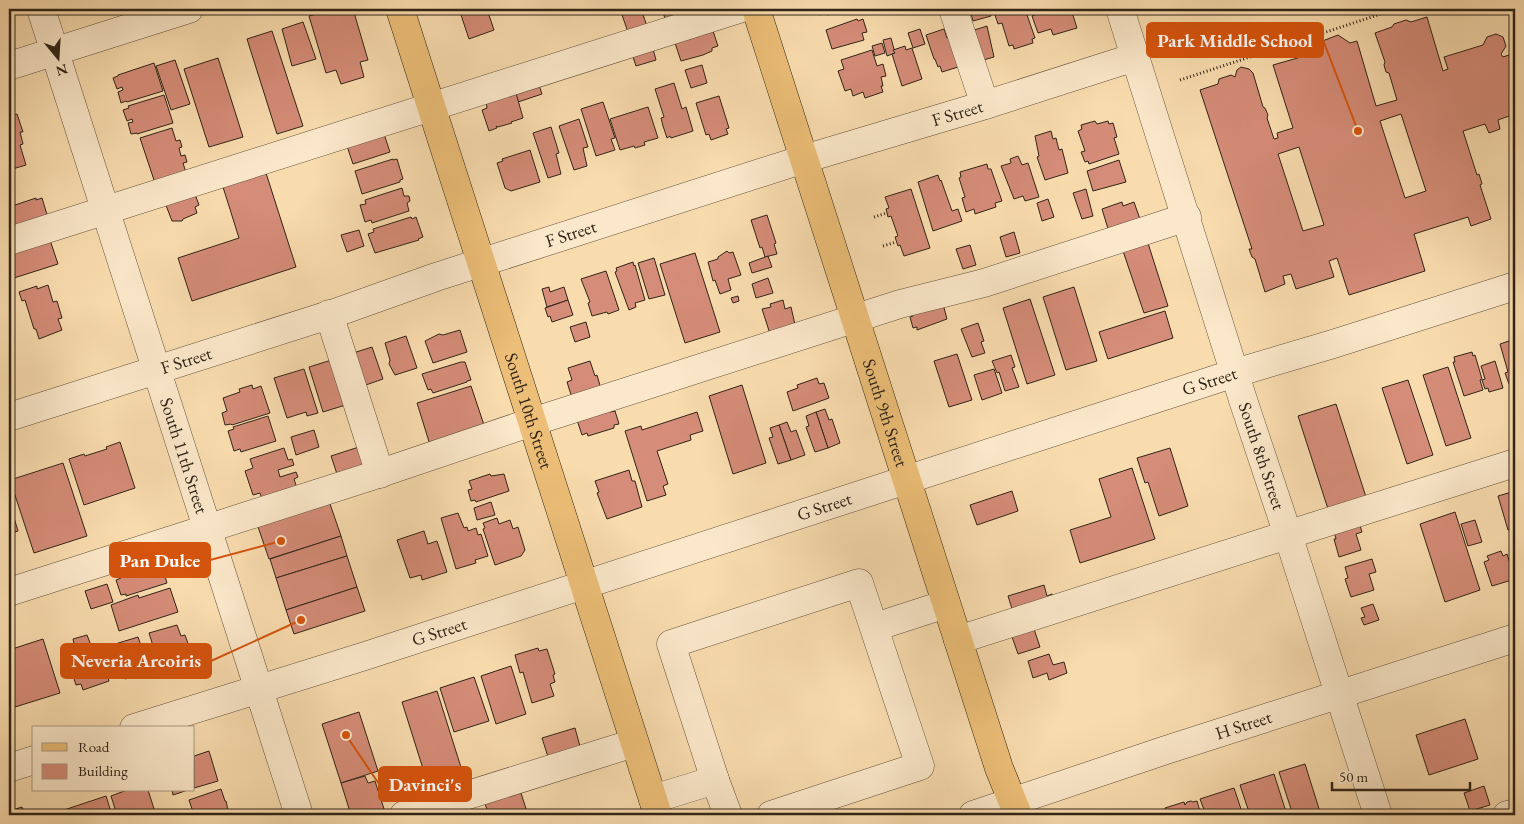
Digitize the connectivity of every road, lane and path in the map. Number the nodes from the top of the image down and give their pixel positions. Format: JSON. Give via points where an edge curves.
{"nodes":[{"id":1,"x":42,"y":9,"type":"edge"},
{"id":2,"x":189,"y":9,"type":"edge"},
{"id":3,"x":400,"y":9,"type":"edge"},
{"id":4,"x":739,"y":9,"type":"edge"},
{"id":5,"x":756,"y":9,"type":"edge"},
{"id":6,"x":953,"y":9,"type":"edge"},
{"id":7,"x":1120,"y":9,"type":"edge"},
{"id":8,"x":1165,"y":9,"type":"edge"},
{"id":9,"x":1396,"y":9,"type":"edge"},
{"id":10,"x":1159,"y":11,"type":"dead end"},
{"id":11,"x":55,"y":51,"type":"junction"},
{"id":12,"x":1135,"y":57,"type":"junction"},
{"id":13,"x":9,"y":66,"type":"edge"},
{"id":14,"x":1180,"y":80,"type":"dead end"},
{"id":15,"x":985,"y":105,"type":"junction"},
{"id":16,"x":431,"y":106,"type":"junction"},
{"id":17,"x":804,"y":159,"type":"junction"},
{"id":18,"x":106,"y":210,"type":"junction"},
{"id":19,"x":887,"y":213,"type":"dead end"},
{"id":20,"x":874,"y":217,"type":"dead end"},
{"id":21,"x":1187,"y":217,"type":"junction"},
{"id":22,"x":9,"y":242,"type":"edge"},
{"id":23,"x":896,"y":242,"type":"dead end"},
{"id":24,"x":883,"y":246,"type":"dead end"},
{"id":25,"x":480,"y":263,"type":"junction"},
{"id":26,"x":1515,"y":286,"type":"edge"},
{"id":27,"x":330,"y":314,"type":"junction"},
{"id":28,"x":855,"y":319,"type":"junction"},
{"id":29,"x":157,"y":370,"type":"junction"},
{"id":30,"x":1235,"y":373,"type":"junction"},
{"id":31,"x":9,"y":417,"type":"edge"},
{"id":32,"x":532,"y":422,"type":"junction"},
{"id":33,"x":1515,"y":464,"type":"edge"},
{"id":34,"x":380,"y":474,"type":"junction"},
{"id":35,"x":906,"y":479,"type":"junction"},
{"id":36,"x":208,"y":529,"type":"junction"},
{"id":37,"x":1288,"y":535,"type":"junction"},
{"id":38,"x":583,"y":583,"type":"junction"},
{"id":39,"x":9,"y":592,"type":"edge"},
{"id":40,"x":946,"y":604,"type":"junction"},
{"id":41,"x":875,"y":628,"type":"junction"},
{"id":42,"x":1515,"y":638,"type":"edge"},
{"id":43,"x":958,"y":640,"type":"junction"},
{"id":44,"x":258,"y":688,"type":"junction"},
{"id":45,"x":1339,"y":695,"type":"junction"},
{"id":46,"x":140,"y":726,"type":"edge"},
{"id":47,"x":634,"y":743,"type":"junction"},
{"id":48,"x":32,"y":761,"type":"edge"},
{"id":49,"x":9,"y":768,"type":"edge"},
{"id":50,"x":715,"y":780,"type":"junction"},
{"id":51,"x":655,"y":807,"type":"edge"},
{"id":52,"x":1015,"y":809,"type":"edge"},
{"id":53,"x":1515,"y":813,"type":"edge"},
{"id":54,"x":299,"y":815,"type":"edge"},
{"id":55,"x":404,"y":815,"type":"edge"},
{"id":56,"x":728,"y":815,"type":"edge"},
{"id":57,"x":771,"y":815,"type":"edge"},
{"id":58,"x":973,"y":815,"type":"edge"},
{"id":59,"x":1378,"y":815,"type":"edge"},
{"id":60,"x":1507,"y":815,"type":"edge"}],
"edges":[{"from":1,"to":11,"type":"street","name":"South 11th Street"},
{"from":2,"to":11,"type":"street"},
{"from":3,"to":16,"type":"main road","name":"South 10th Street"},
{"from":4,"to":16,"type":"street"},
{"from":5,"to":17,"type":"main road","name":"South 9th Street"},
{"from":6,"to":15,"type":"street"},
{"from":7,"to":12,"type":"street","name":"South 8th Street"},
{"from":8,"to":10,"type":"path"},
{"from":9,"to":14,"type":"path"},
{"from":11,"to":13,"type":"street"},
{"from":11,"to":18,"type":"street","name":"South 11th Street"},
{"from":12,"to":15,"type":"street","name":"F Street"},
{"from":12,"to":21,"type":"street","name":"South 8th Street"},
{"from":15,"to":17,"type":"street","name":"F Street"},
{"from":16,"to":18,"type":"street"},
{"from":16,"to":25,"type":"main road","name":"South 10th Street"},
{"from":17,"to":25,"type":"street","name":"F Street"},
{"from":17,"to":28,"type":"main road","name":"South 9th Street"},
{"from":18,"to":22,"type":"street"},
{"from":18,"to":29,"type":"street","name":"South 11th Street"},
{"from":19,"to":20,"type":"path"},
{"from":21,"to":28,"type":"street","via":[[984,283]]},
{"from":21,"to":30,"type":"street","name":"South 8th Street"},
{"from":23,"to":24,"type":"path"},
{"from":25,"to":27,"type":"street","name":"F Street"},
{"from":25,"to":32,"type":"main road","name":"South 10th Street"},
{"from":26,"to":30,"type":"street","name":"G Street"},
{"from":27,"to":29,"type":"street","name":"F Street"},
{"from":27,"to":34,"type":"street"},
{"from":28,"to":32,"type":"street"},
{"from":28,"to":35,"type":"main road","name":"South 9th Street"},
{"from":29,"to":31,"type":"street","name":"F Street"},
{"from":29,"to":36,"type":"street","name":"South 11th Street"},
{"from":30,"to":35,"type":"street","name":"G Street"},
{"from":30,"to":37,"type":"street","name":"South 8th Street"},
{"from":32,"to":34,"type":"street"},
{"from":32,"to":38,"type":"main road","name":"South 10th Street"},
{"from":33,"to":37,"type":"street"},
{"from":34,"to":36,"type":"street"},
{"from":35,"to":38,"type":"street","name":"G Street"},
{"from":35,"to":40,"type":"main road","name":"South 9th Street"},
{"from":36,"to":39,"type":"street"},
{"from":36,"to":44,"type":"street","name":"South 11th Street"},
{"from":37,"to":43,"type":"street"},
{"from":37,"to":45,"type":"street","name":"South 8th Street"},
{"from":38,"to":44,"type":"street","name":"G Street"},
{"from":38,"to":47,"type":"main road","name":"South 10th Street"},
{"from":40,"to":41,"type":"street"},
{"from":40,"to":43,"type":"main road","name":"South 9th Street"},
{"from":41,"to":50,"type":"street","via":[[859,583],[671,644]]},
{"from":41,"to":57,"type":"street","via":[[920,766]]},
{"from":42,"to":45,"type":"street","name":"H Street"},
{"from":43,"to":52,"type":"main road","name":"South 9th Street"},
{"from":44,"to":46,"type":"street","name":"G Street"},
{"from":44,"to":54,"type":"street","name":"South 11th Street"},
{"from":45,"to":52,"type":"street","name":"H Street","via":[[1166,750]]},
{"from":45,"to":59,"type":"street","name":"South 8th Street"},
{"from":47,"to":51,"type":"main road","name":"South 10th Street"},
{"from":47,"to":55,"type":"street"},
{"from":48,"to":49,"type":"street"},
{"from":50,"to":51,"type":"street"},
{"from":50,"to":56,"type":"street"},
{"from":52,"to":58,"type":"street","name":"H Street"},
{"from":53,"to":60,"type":"street"}]}
